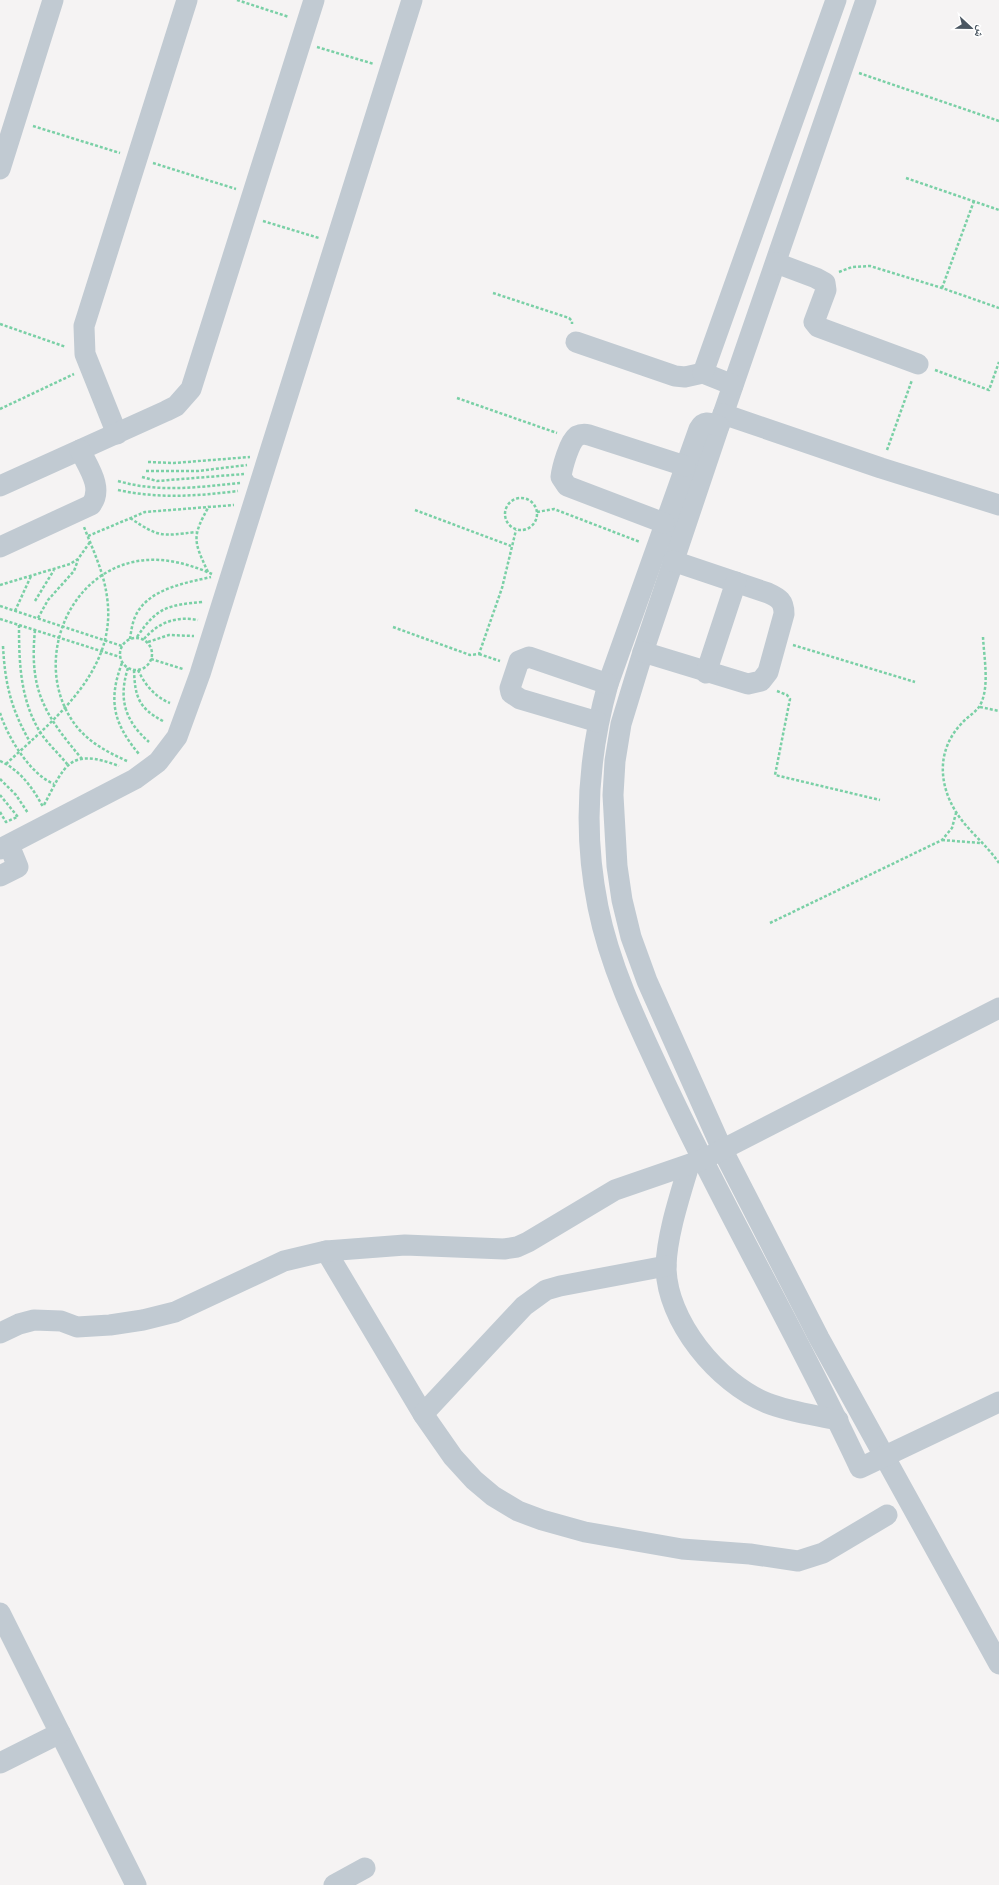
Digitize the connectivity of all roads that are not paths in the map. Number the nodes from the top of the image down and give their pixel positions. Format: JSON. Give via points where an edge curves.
{"nodes":[{"id":1,"x":53,"y":0,"type":"edge"},
{"id":2,"x":187,"y":0,"type":"edge"},
{"id":3,"x":314,"y":0,"type":"edge"},
{"id":4,"x":412,"y":0,"type":"edge"},
{"id":5,"x":836,"y":0,"type":"edge"},
{"id":6,"x":866,"y":0,"type":"edge"},
{"id":7,"x":0,"y":169,"type":"edge"},
{"id":8,"x":776,"y":263,"type":"junction"},
{"id":9,"x":573,"y":336,"type":"road end"},
{"id":10,"x":918,"y":364,"type":"road end"},
{"id":11,"x":704,"y":373,"type":"junction"},
{"id":12,"x":733,"y":385,"type":"junction"},
{"id":13,"x":721,"y":420,"type":"junction"},
{"id":14,"x":117,"y":434,"type":"junction"},
{"id":15,"x":80,"y":450,"type":"junction"},
{"id":16,"x":685,"y":466,"type":"junction"},
{"id":17,"x":0,"y":486,"type":"edge"},
{"id":18,"x":999,"y":505,"type":"edge"},
{"id":19,"x":664,"y":523,"type":"junction"},
{"id":20,"x":0,"y":547,"type":"edge"},
{"id":21,"x":673,"y":561,"type":"junction"},
{"id":22,"x":736,"y":582,"type":"junction"},
{"id":23,"x":642,"y":652,"type":"junction"},
{"id":24,"x":706,"y":673,"type":"junction"},
{"id":25,"x":608,"y":684,"type":"junction"},
{"id":26,"x":598,"y":722,"type":"junction"},
{"id":27,"x":5,"y":847,"type":"edge"},
{"id":28,"x":9,"y":872,"type":"edge"},
{"id":29,"x":999,"y":1008,"type":"edge"},
{"id":30,"x":722,"y":1149,"type":"junction"},
{"id":31,"x":695,"y":1163,"type":"junction"},
{"id":32,"x":326,"y":1251,"type":"junction"},
{"id":33,"x":666,"y":1266,"type":"junction"},
{"id":34,"x":0,"y":1333,"type":"edge"},
{"id":35,"x":999,"y":1402,"type":"edge"},
{"id":36,"x":423,"y":1414,"type":"junction"},
{"id":37,"x":838,"y":1420,"type":"junction"},
{"id":38,"x":885,"y":1456,"type":"junction"},
{"id":39,"x":887,"y":1515,"type":"dead end"},
{"id":40,"x":0,"y":1613,"type":"edge"},
{"id":41,"x":999,"y":1664,"type":"edge"},
{"id":42,"x":60,"y":1733,"type":"junction"},
{"id":43,"x":0,"y":1763,"type":"edge"},
{"id":44,"x":364,"y":1868,"type":"dead end"},
{"id":45,"x":136,"y":1885,"type":"edge"},
{"id":46,"x":334,"y":1885,"type":"edge"}],
"edges":[{"from":1,"to":7,"type":"street"},
{"from":2,"to":14,"type":"street","via":[[87,313],[84,340],[87,360]]},
{"from":3,"to":14,"type":"street","via":[[191,389],[176,406]]},
{"from":4,"to":27,"type":"street","via":[[200,674],[177,737],[154,765],[120,787]]},
{"from":5,"to":11,"type":"street"},
{"from":6,"to":8,"type":"street"},
{"from":8,"to":10,"type":"street","via":[[821,280],[826,286],[815,325]]},
{"from":8,"to":12,"type":"street"},
{"from":9,"to":11,"type":"street","via":[[680,377]]},
{"from":11,"to":12,"type":"street"},
{"from":12,"to":13,"type":"street"},
{"from":13,"to":16,"type":"street","via":[[707,422],[701,426]]},
{"from":13,"to":18,"type":"street"},
{"from":13,"to":21,"type":"street"},
{"from":14,"to":15,"type":"street"},
{"from":15,"to":17,"type":"street"},
{"from":15,"to":20,"type":"street","via":[[97,486],[97,493],[91,505]]},
{"from":16,"to":19,"type":"street"},
{"from":16,"to":19,"type":"street","via":[[589,434],[578,435],[574,439],[561,471],[563,482],[572,488]]},
{"from":19,"to":25,"type":"street"},
{"from":21,"to":22,"type":"street"},
{"from":21,"to":23,"type":"street"},
{"from":22,"to":24,"type":"street"},
{"from":22,"to":24,"type":"street","via":[[781,600],[784,605],[784,614],[765,677],[754,684]]},
{"from":23,"to":24,"type":"street"},
{"from":23,"to":30,"type":"street","via":[[620,724],[615,761],[614,834],[622,900],[631,937],[647,980]]},
{"from":25,"to":26,"type":"street"},
{"from":25,"to":26,"type":"street","via":[[529,657],[519,661],[510,688],[511,693],[520,699]]},
{"from":26,"to":31,"type":"street","via":[[592,760],[590,820],[598,906],[607,944],[624,990]]},
{"from":27,"to":28,"type":"street"},
{"from":29,"to":30,"type":"street"},
{"from":30,"to":31,"type":"street"},
{"from":30,"to":38,"type":"street","via":[[819,1338]]},
{"from":31,"to":32,"type":"street","via":[[616,1190],[517,1246],[491,1249],[405,1245]]},
{"from":31,"to":33,"type":"street","via":[[671,1232]]},
{"from":31,"to":37,"type":"street"},
{"from":32,"to":34,"type":"street","via":[[284,1261],[175,1312],[143,1320],[77,1327],[61,1321],[34,1320]]},
{"from":32,"to":36,"type":"street"},
{"from":33,"to":36,"type":"street","via":[[546,1290],[524,1306]]},
{"from":33,"to":37,"type":"street","via":[[669,1290],[677,1314],[699,1350],[728,1378],[768,1403]]},
{"from":35,"to":38,"type":"street"},
{"from":36,"to":39,"type":"street","via":[[453,1457],[493,1496],[518,1511],[585,1532],[682,1549],[750,1554],[798,1562],[823,1553]]},
{"from":37,"to":38,"type":"street","via":[[860,1468]]},
{"from":38,"to":41,"type":"street"},
{"from":40,"to":42,"type":"street"},
{"from":42,"to":43,"type":"street"},
{"from":42,"to":45,"type":"street"},
{"from":44,"to":46,"type":"street"}]}
